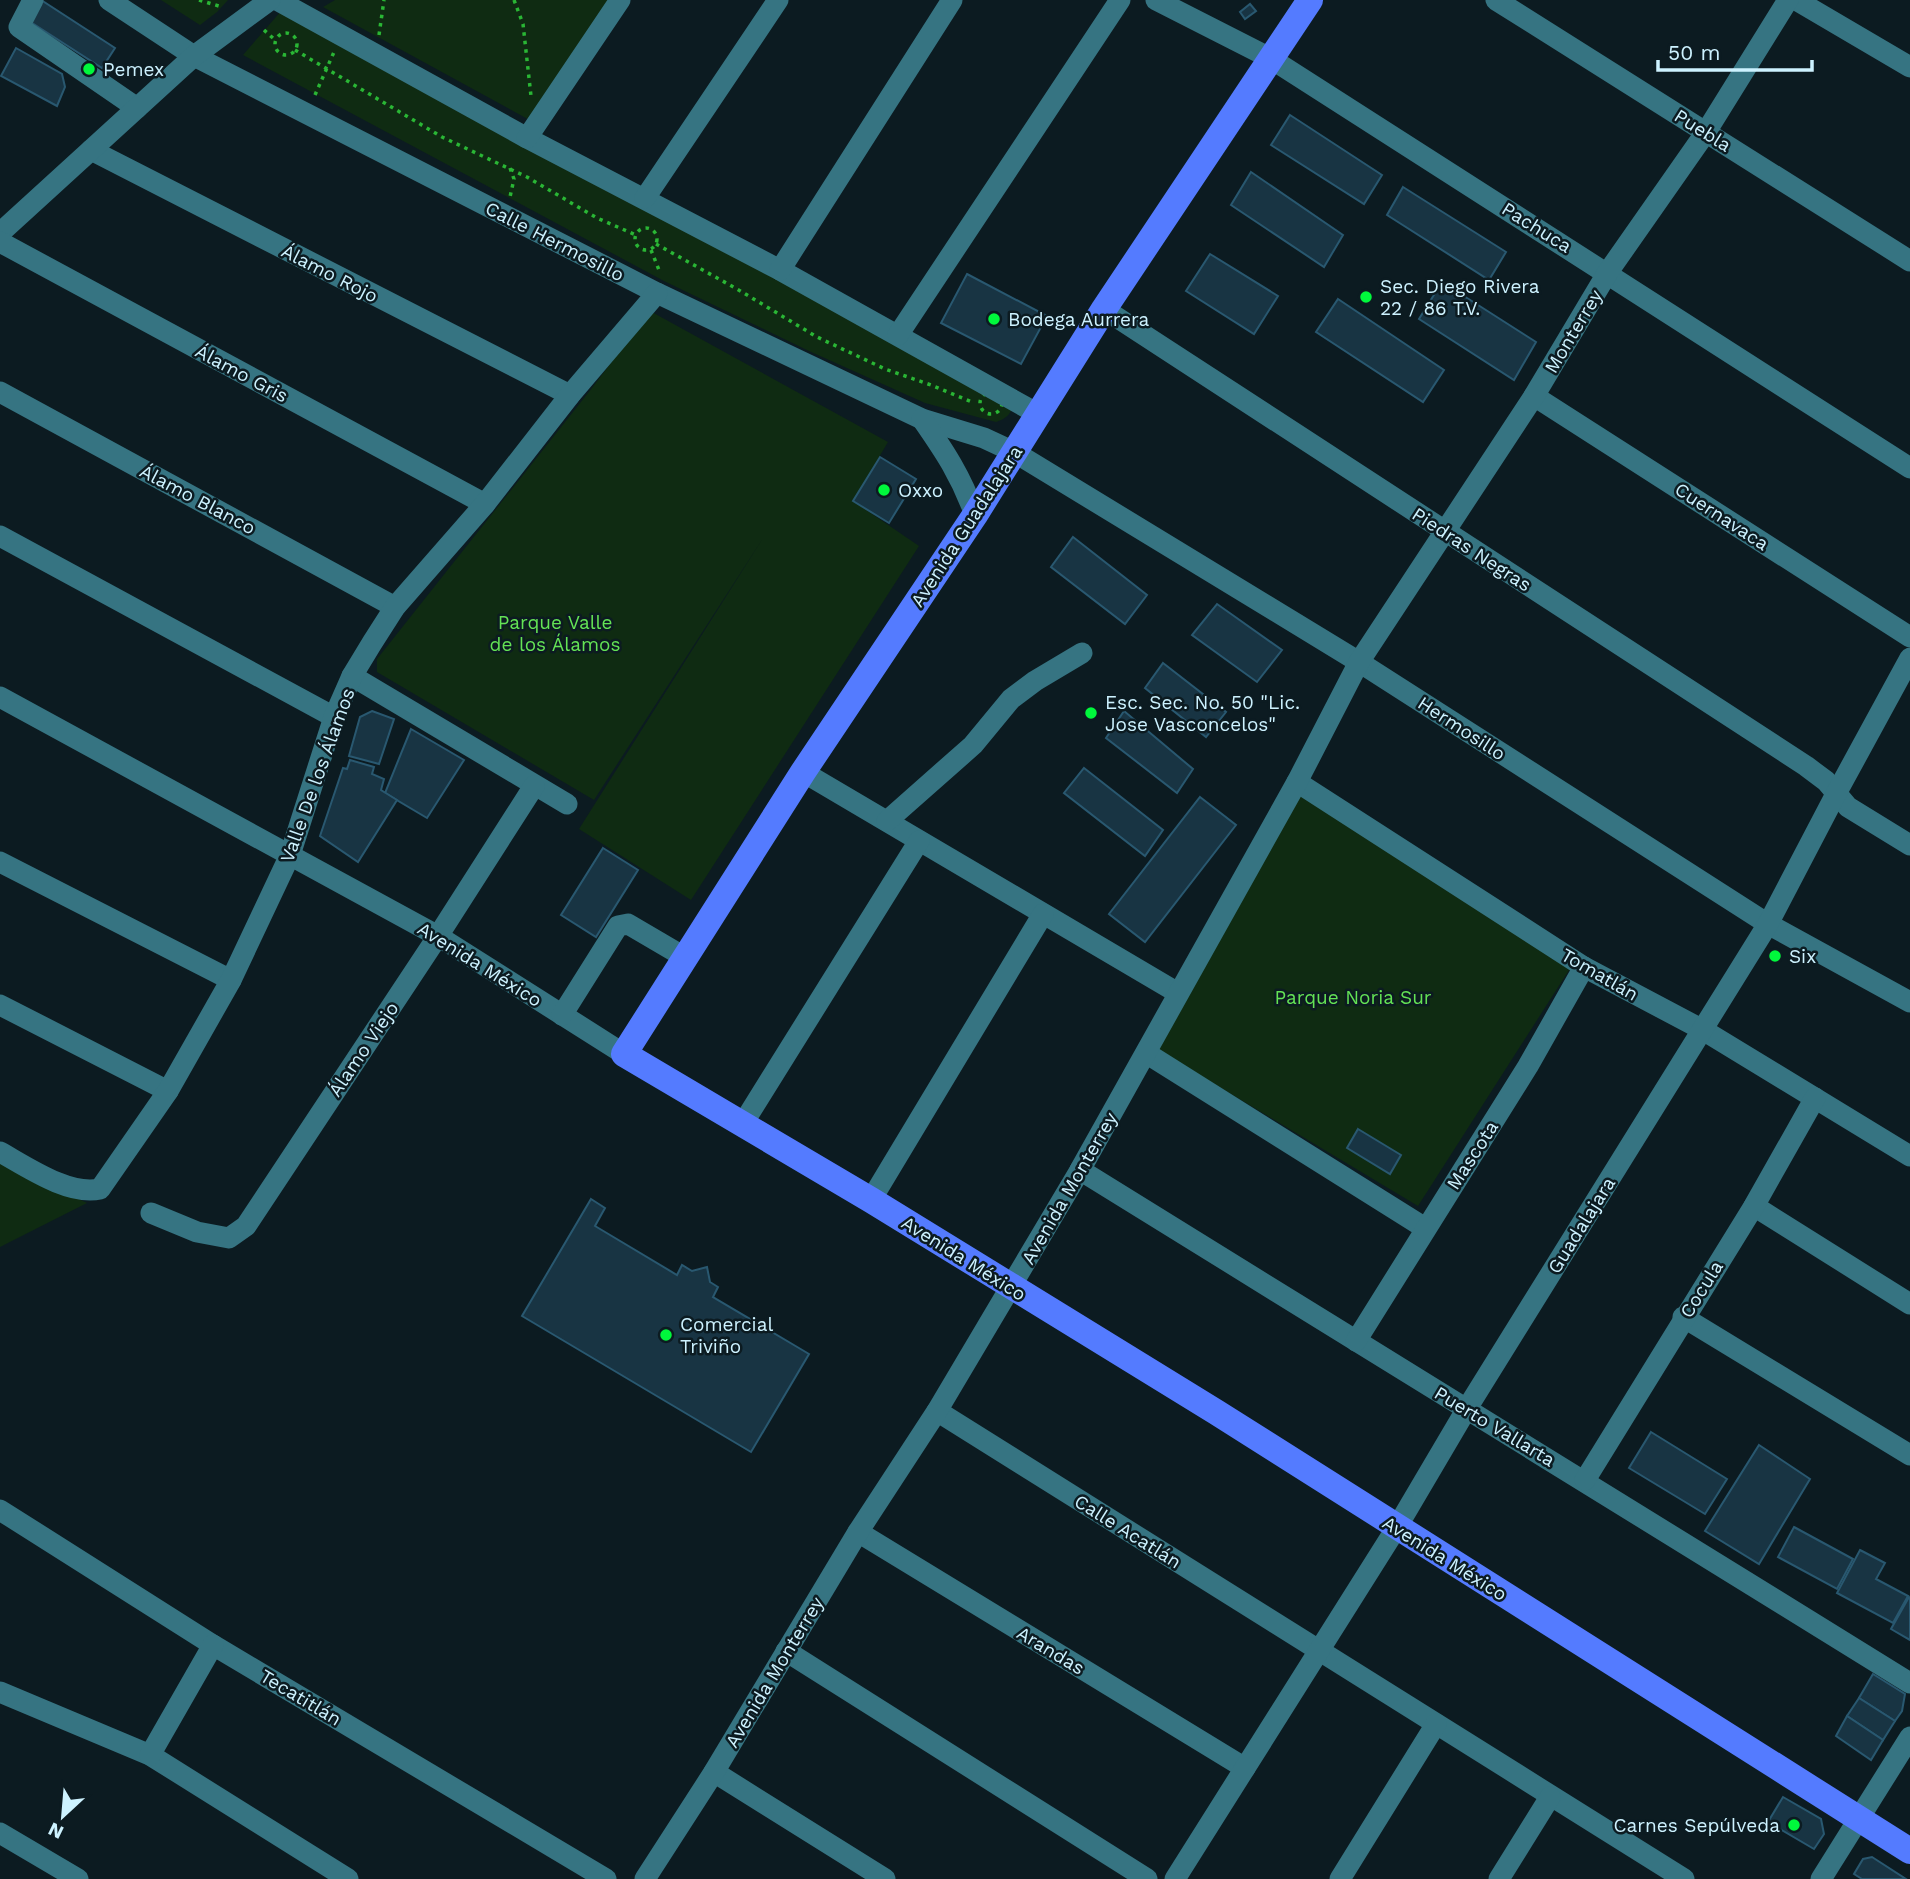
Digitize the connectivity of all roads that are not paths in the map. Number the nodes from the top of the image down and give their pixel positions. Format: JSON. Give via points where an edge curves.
{"nodes":[{"id":1,"x":33,"y":0,"type":"edge"},
{"id":2,"x":109,"y":0,"type":"edge"},
{"id":3,"x":270,"y":0,"type":"edge"},
{"id":4,"x":277,"y":0,"type":"edge"},
{"id":5,"x":620,"y":0,"type":"edge"},
{"id":6,"x":778,"y":0,"type":"edge"},
{"id":7,"x":951,"y":0,"type":"edge"},
{"id":8,"x":1120,"y":0,"type":"edge"},
{"id":9,"x":1156,"y":0,"type":"edge"},
{"id":10,"x":1310,"y":0,"type":"edge"},
{"id":11,"x":1496,"y":0,"type":"edge"},
{"id":12,"x":1788,"y":0,"type":"edge"},
{"id":13,"x":1796,"y":0,"type":"edge"},
{"id":14,"x":194,"y":56,"type":"junction"},
{"id":15,"x":1270,"y":58,"type":"junction"},
{"id":16,"x":1910,"y":67,"type":"edge"},
{"id":17,"x":137,"y":108,"type":"junction"},
{"id":18,"x":1706,"y":132,"type":"junction"},
{"id":19,"x":527,"y":138,"type":"junction"},
{"id":20,"x":91,"y":150,"type":"junction"},
{"id":21,"x":645,"y":198,"type":"junction"},
{"id":22,"x":4,"y":221,"type":"edge"},
{"id":23,"x":0,"y":242,"type":"edge"},
{"id":24,"x":1910,"y":261,"type":"edge"},
{"id":25,"x":780,"y":270,"type":"junction"},
{"id":26,"x":1608,"y":272,"type":"junction"},
{"id":27,"x":657,"y":293,"type":"junction"},
{"id":28,"x":1104,"y":309,"type":"junction"},
{"id":29,"x":898,"y":335,"type":"junction"},
{"id":30,"x":0,"y":392,"type":"edge"},
{"id":31,"x":570,"y":395,"type":"junction"},
{"id":32,"x":1534,"y":396,"type":"junction"},
{"id":33,"x":1038,"y":414,"type":"junction"},
{"id":34,"x":922,"y":419,"type":"junction"},
{"id":35,"x":1014,"y":452,"type":"junction"},
{"id":36,"x":1910,"y":468,"type":"edge"},
{"id":37,"x":485,"y":504,"type":"junction"},
{"id":38,"x":975,"y":515,"type":"junction"},
{"id":39,"x":1446,"y":532,"type":"junction"},
{"id":40,"x":0,"y":536,"type":"edge"},
{"id":41,"x":396,"y":607,"type":"junction"},
{"id":42,"x":1910,"y":637,"type":"edge"},
{"id":43,"x":1082,"y":653,"type":"dead end"},
{"id":44,"x":1910,"y":658,"type":"edge"},
{"id":45,"x":1359,"y":662,"type":"junction"},
{"id":46,"x":352,"y":676,"type":"junction"},
{"id":47,"x":1903,"y":690,"type":"edge"},
{"id":48,"x":0,"y":697,"type":"edge"},
{"id":49,"x":334,"y":717,"type":"junction"},
{"id":50,"x":803,"y":772,"type":"junction"},
{"id":51,"x":1297,"y":782,"type":"junction"},
{"id":52,"x":534,"y":786,"type":"junction"},
{"id":53,"x":1836,"y":792,"type":"junction"},
{"id":54,"x":567,"y":804,"type":"dead end"},
{"id":55,"x":887,"y":821,"type":"junction"},
{"id":56,"x":919,"y":841,"type":"junction"},
{"id":57,"x":1910,"y":845,"type":"edge"},
{"id":58,"x":290,"y":855,"type":"junction"},
{"id":59,"x":0,"y":862,"type":"edge"},
{"id":60,"x":1043,"y":914,"type":"junction"},
{"id":61,"x":1768,"y":924,"type":"junction"},
{"id":62,"x":438,"y":936,"type":"junction"},
{"id":63,"x":686,"y":958,"type":"junction"},
{"id":64,"x":1584,"y":967,"type":"junction"},
{"id":65,"x":231,"y":980,"type":"junction"},
{"id":66,"x":1178,"y":993,"type":"junction"},
{"id":67,"x":662,"y":995,"type":"junction"},
{"id":68,"x":1910,"y":1002,"type":"edge"},
{"id":69,"x":0,"y":1005,"type":"edge"},
{"id":70,"x":562,"y":1015,"type":"junction"},
{"id":71,"x":1703,"y":1030,"type":"junction"},
{"id":72,"x":1146,"y":1053,"type":"junction"},
{"id":73,"x":624,"y":1055,"type":"junction"},
{"id":74,"x":676,"y":1085,"type":"junction"},
{"id":75,"x":168,"y":1091,"type":"junction"},
{"id":76,"x":1815,"y":1098,"type":"junction"},
{"id":77,"x":742,"y":1125,"type":"junction"},
{"id":78,"x":0,"y":1152,"type":"edge"},
{"id":79,"x":1910,"y":1156,"type":"edge"},
{"id":80,"x":1080,"y":1170,"type":"junction"},
{"id":81,"x":871,"y":1200,"type":"junction"},
{"id":82,"x":1754,"y":1206,"type":"junction"},
{"id":83,"x":152,"y":1213,"type":"dead end"},
{"id":84,"x":1425,"y":1228,"type":"junction"},
{"id":85,"x":1010,"y":1287,"type":"junction"},
{"id":86,"x":1910,"y":1304,"type":"edge"},
{"id":87,"x":1683,"y":1317,"type":"junction"},
{"id":88,"x":1356,"y":1341,"type":"junction"},
{"id":89,"x":1466,"y":1410,"type":"junction"},
{"id":90,"x":937,"y":1412,"type":"junction"},
{"id":91,"x":1910,"y":1455,"type":"edge"},
{"id":92,"x":1585,"y":1480,"type":"junction"},
{"id":93,"x":0,"y":1510,"type":"edge"},
{"id":94,"x":1397,"y":1527,"type":"junction"},
{"id":95,"x":858,"y":1532,"type":"junction"},
{"id":96,"x":213,"y":1645,"type":"junction"},
{"id":97,"x":1320,"y":1650,"type":"junction"},
{"id":98,"x":786,"y":1651,"type":"junction"},
{"id":99,"x":1910,"y":1683,"type":"edge"},
{"id":100,"x":0,"y":1692,"type":"edge"},
{"id":101,"x":1436,"y":1724,"type":"junction"},
{"id":102,"x":1910,"y":1737,"type":"edge"},
{"id":103,"x":150,"y":1755,"type":"junction"},
{"id":104,"x":1245,"y":1768,"type":"junction"},
{"id":105,"x":714,"y":1772,"type":"junction"},
{"id":106,"x":1550,"y":1797,"type":"junction"},
{"id":107,"x":1858,"y":1819,"type":"junction"},
{"id":108,"x":0,"y":1833,"type":"edge"},
{"id":109,"x":1910,"y":1851,"type":"edge"},
{"id":110,"x":1671,"y":1876,"type":"edge"},
{"id":111,"x":78,"y":1879,"type":"edge"},
{"id":112,"x":348,"y":1879,"type":"edge"},
{"id":113,"x":606,"y":1879,"type":"edge"},
{"id":114,"x":645,"y":1879,"type":"edge"},
{"id":115,"x":885,"y":1879,"type":"edge"},
{"id":116,"x":1147,"y":1879,"type":"edge"},
{"id":117,"x":1175,"y":1879,"type":"edge"},
{"id":118,"x":1340,"y":1879,"type":"edge"},
{"id":119,"x":1499,"y":1879,"type":"edge"},
{"id":120,"x":1821,"y":1879,"type":"edge"}],
"edges":[{"from":1,"to":17,"type":"street","via":[[19,27]]},
{"from":2,"to":14,"type":"street","name":"Calle Hermosillo"},
{"from":3,"to":14,"type":"street"},
{"from":4,"to":19,"type":"street"},
{"from":5,"to":19,"type":"street"},
{"from":6,"to":21,"type":"street"},
{"from":7,"to":25,"type":"street"},
{"from":8,"to":29,"type":"street"},
{"from":9,"to":15,"type":"street","name":"Pachuca"},
{"from":10,"to":15,"type":"main road","name":"Avenida Guadalajara"},
{"from":11,"to":18,"type":"street","name":"Puebla"},
{"from":12,"to":18,"type":"street","name":"Monterrey"},
{"from":13,"to":16,"type":"street"},
{"from":14,"to":17,"type":"street"},
{"from":14,"to":27,"type":"street","name":"Calle Hermosillo"},
{"from":15,"to":26,"type":"street","name":"Pachuca"},
{"from":15,"to":28,"type":"main road","name":"Avenida Guadalajara"},
{"from":17,"to":20,"type":"street"},
{"from":18,"to":24,"type":"street","name":"Puebla"},
{"from":18,"to":26,"type":"street","name":"Monterrey"},
{"from":19,"to":21,"type":"street"},
{"from":20,"to":22,"type":"street"},
{"from":20,"to":31,"type":"street","name":"Álamo Rojo"},
{"from":21,"to":25,"type":"street"},
{"from":23,"to":37,"type":"street","name":"Álamo Gris"},
{"from":25,"to":29,"type":"street"},
{"from":26,"to":32,"type":"street","name":"Monterrey"},
{"from":26,"to":36,"type":"street","name":"Pachuca"},
{"from":27,"to":31,"type":"street","name":"Valle De los Álamos"},
{"from":27,"to":34,"type":"street","name":"Calle Hermosillo"},
{"from":28,"to":33,"type":"main road","name":"Avenida Guadalajara"},
{"from":28,"to":39,"type":"street","name":"Piedras Negras"},
{"from":29,"to":33,"type":"street"},
{"from":30,"to":41,"type":"street","name":"Álamo Blanco"},
{"from":31,"to":37,"type":"street","name":"Valle De los Álamos"},
{"from":32,"to":39,"type":"street","name":"Monterrey"},
{"from":32,"to":42,"type":"street","name":"Cuernavaca"},
{"from":33,"to":35,"type":"main road","name":"Avenida Guadalajara"},
{"from":34,"to":35,"type":"street","name":"Calle Hermosillo"},
{"from":34,"to":38,"type":"street","via":[[960,476]]},
{"from":35,"to":38,"type":"main road","name":"Avenida Guadalajara"},
{"from":35,"to":45,"type":"street","name":"Hermosillo"},
{"from":37,"to":41,"type":"street","name":"Valle De los Álamos"},
{"from":38,"to":50,"type":"main road","name":"Avenida Guadalajara"},
{"from":39,"to":45,"type":"street","name":"Monterrey"},
{"from":39,"to":53,"type":"street","name":"Piedras Negras","via":[[1806,766]]},
{"from":40,"to":49,"type":"street"},
{"from":41,"to":46,"type":"street","name":"Valle De los Álamos"},
{"from":43,"to":55,"type":"street","via":[[1011,699],[973,745]]},
{"from":44,"to":47,"type":"street","name":"Guadalajara"},
{"from":45,"to":51,"type":"street","name":"Avenida Monterrey"},
{"from":45,"to":61,"type":"street","name":"Hermosillo"},
{"from":46,"to":49,"type":"street","name":"Valle De los Álamos"},
{"from":46,"to":52,"type":"street"},
{"from":47,"to":53,"type":"street","name":"Guadalajara"},
{"from":48,"to":58,"type":"street","name":"Avenida México"},
{"from":49,"to":58,"type":"street","name":"Valle De los Álamos"},
{"from":50,"to":55,"type":"street"},
{"from":50,"to":63,"type":"main road","name":"Avenida Guadalajara"},
{"from":51,"to":64,"type":"street","name":"Tomatlán"},
{"from":51,"to":66,"type":"street","name":"Avenida Monterrey"},
{"from":52,"to":54,"type":"street"},
{"from":52,"to":62,"type":"street","name":"Álamo Viejo"},
{"from":53,"to":57,"type":"street","name":"Piedras Negras","via":[[1862,818]]},
{"from":53,"to":61,"type":"street","name":"Guadalajara"},
{"from":55,"to":56,"type":"street"},
{"from":56,"to":60,"type":"street"},
{"from":56,"to":77,"type":"street"},
{"from":58,"to":62,"type":"street","name":"Avenida México"},
{"from":58,"to":65,"type":"street","name":"Valle De los Álamos"},
{"from":59,"to":65,"type":"street"},
{"from":60,"to":66,"type":"street"},
{"from":60,"to":81,"type":"street"},
{"from":61,"to":68,"type":"street","name":"Hermosillo"},
{"from":61,"to":71,"type":"street","name":"Guadalajara"},
{"from":62,"to":70,"type":"street","name":"Avenida México"},
{"from":62,"to":83,"type":"street","name":"Álamo Viejo","via":[[246,1227],[229,1238],[197,1232]]},
{"from":63,"to":67,"type":"main road","name":"Avenida Guadalajara"},
{"from":63,"to":70,"type":"street","via":[[628,924],[618,926]]},
{"from":64,"to":71,"type":"street","name":"Tomatlán"},
{"from":64,"to":84,"type":"street","name":"Mascota","via":[[1528,1066]]},
{"from":65,"to":75,"type":"street","name":"Valle De los Álamos"},
{"from":66,"to":72,"type":"street","name":"Avenida Monterrey"},
{"from":67,"to":73,"type":"main road","name":"Avenida Guadalajara"},
{"from":67,"to":74,"type":"main road","via":[[652,1047],[654,1058]]},
{"from":69,"to":75,"type":"street"},
{"from":70,"to":73,"type":"street","name":"Avenida México"},
{"from":71,"to":76,"type":"street","name":"Tomatlán"},
{"from":71,"to":89,"type":"street","name":"Guadalajara"},
{"from":72,"to":80,"type":"street","name":"Avenida Monterrey"},
{"from":72,"to":84,"type":"street"},
{"from":73,"to":74,"type":"main road","name":"Avenida México"},
{"from":74,"to":77,"type":"main road","name":"Avenida México"},
{"from":75,"to":78,"type":"street","name":"Valle De los Álamos","via":[[100,1189],[71,1188]]},
{"from":76,"to":79,"type":"street","name":"Tomatlán"},
{"from":76,"to":82,"type":"street","name":"Cocula"},
{"from":77,"to":81,"type":"main road","name":"Avenida México"},
{"from":80,"to":85,"type":"street","name":"Avenida Monterrey"},
{"from":80,"to":88,"type":"street","name":"Puerto Vallarta"},
{"from":81,"to":85,"type":"main road","name":"Avenida México"},
{"from":82,"to":86,"type":"street"},
{"from":82,"to":87,"type":"street","name":"Cocula"},
{"from":84,"to":88,"type":"street","name":"Mascota"},
{"from":85,"to":90,"type":"street","name":"Avenida Monterrey"},
{"from":85,"to":94,"type":"main road","name":"Avenida México"},
{"from":87,"to":91,"type":"street"},
{"from":87,"to":92,"type":"street","name":"Cocula"},
{"from":88,"to":89,"type":"street","name":"Puerto Vallarta"},
{"from":89,"to":92,"type":"street","name":"Puerto Vallarta"},
{"from":89,"to":94,"type":"street","name":"Guadalajara"},
{"from":90,"to":95,"type":"street","name":"Avenida Monterrey"},
{"from":90,"to":97,"type":"street","name":"Calle Acatlán"},
{"from":92,"to":99,"type":"street","name":"Puerto Vallarta"},
{"from":93,"to":96,"type":"street","name":"Tecatitlán"},
{"from":94,"to":97,"type":"street","name":"Guadalajara"},
{"from":94,"to":107,"type":"main road","name":"Avenida México"},
{"from":95,"to":98,"type":"street","name":"Avenida Monterrey"},
{"from":95,"to":104,"type":"street","name":"Arandas"},
{"from":96,"to":103,"type":"street"},
{"from":96,"to":113,"type":"street","name":"Tecatitlán"},
{"from":97,"to":101,"type":"street","name":"Calle Acatlán"},
{"from":97,"to":104,"type":"street","name":"Guadalajara"},
{"from":98,"to":105,"type":"street","name":"Avenida Monterrey"},
{"from":98,"to":116,"type":"street"},
{"from":100,"to":103,"type":"street"},
{"from":101,"to":106,"type":"street","name":"Calle Acatlán"},
{"from":101,"to":118,"type":"street"},
{"from":102,"to":107,"type":"street"},
{"from":103,"to":112,"type":"street"},
{"from":104,"to":117,"type":"street","name":"Guadalajara"},
{"from":105,"to":114,"type":"street","name":"Avenida Monterrey"},
{"from":105,"to":115,"type":"street"},
{"from":106,"to":110,"type":"street","name":"Calle Acatlán"},
{"from":106,"to":119,"type":"street"},
{"from":107,"to":109,"type":"main road","name":"Avenida México"},
{"from":107,"to":120,"type":"street"},
{"from":108,"to":111,"type":"street"}]}
